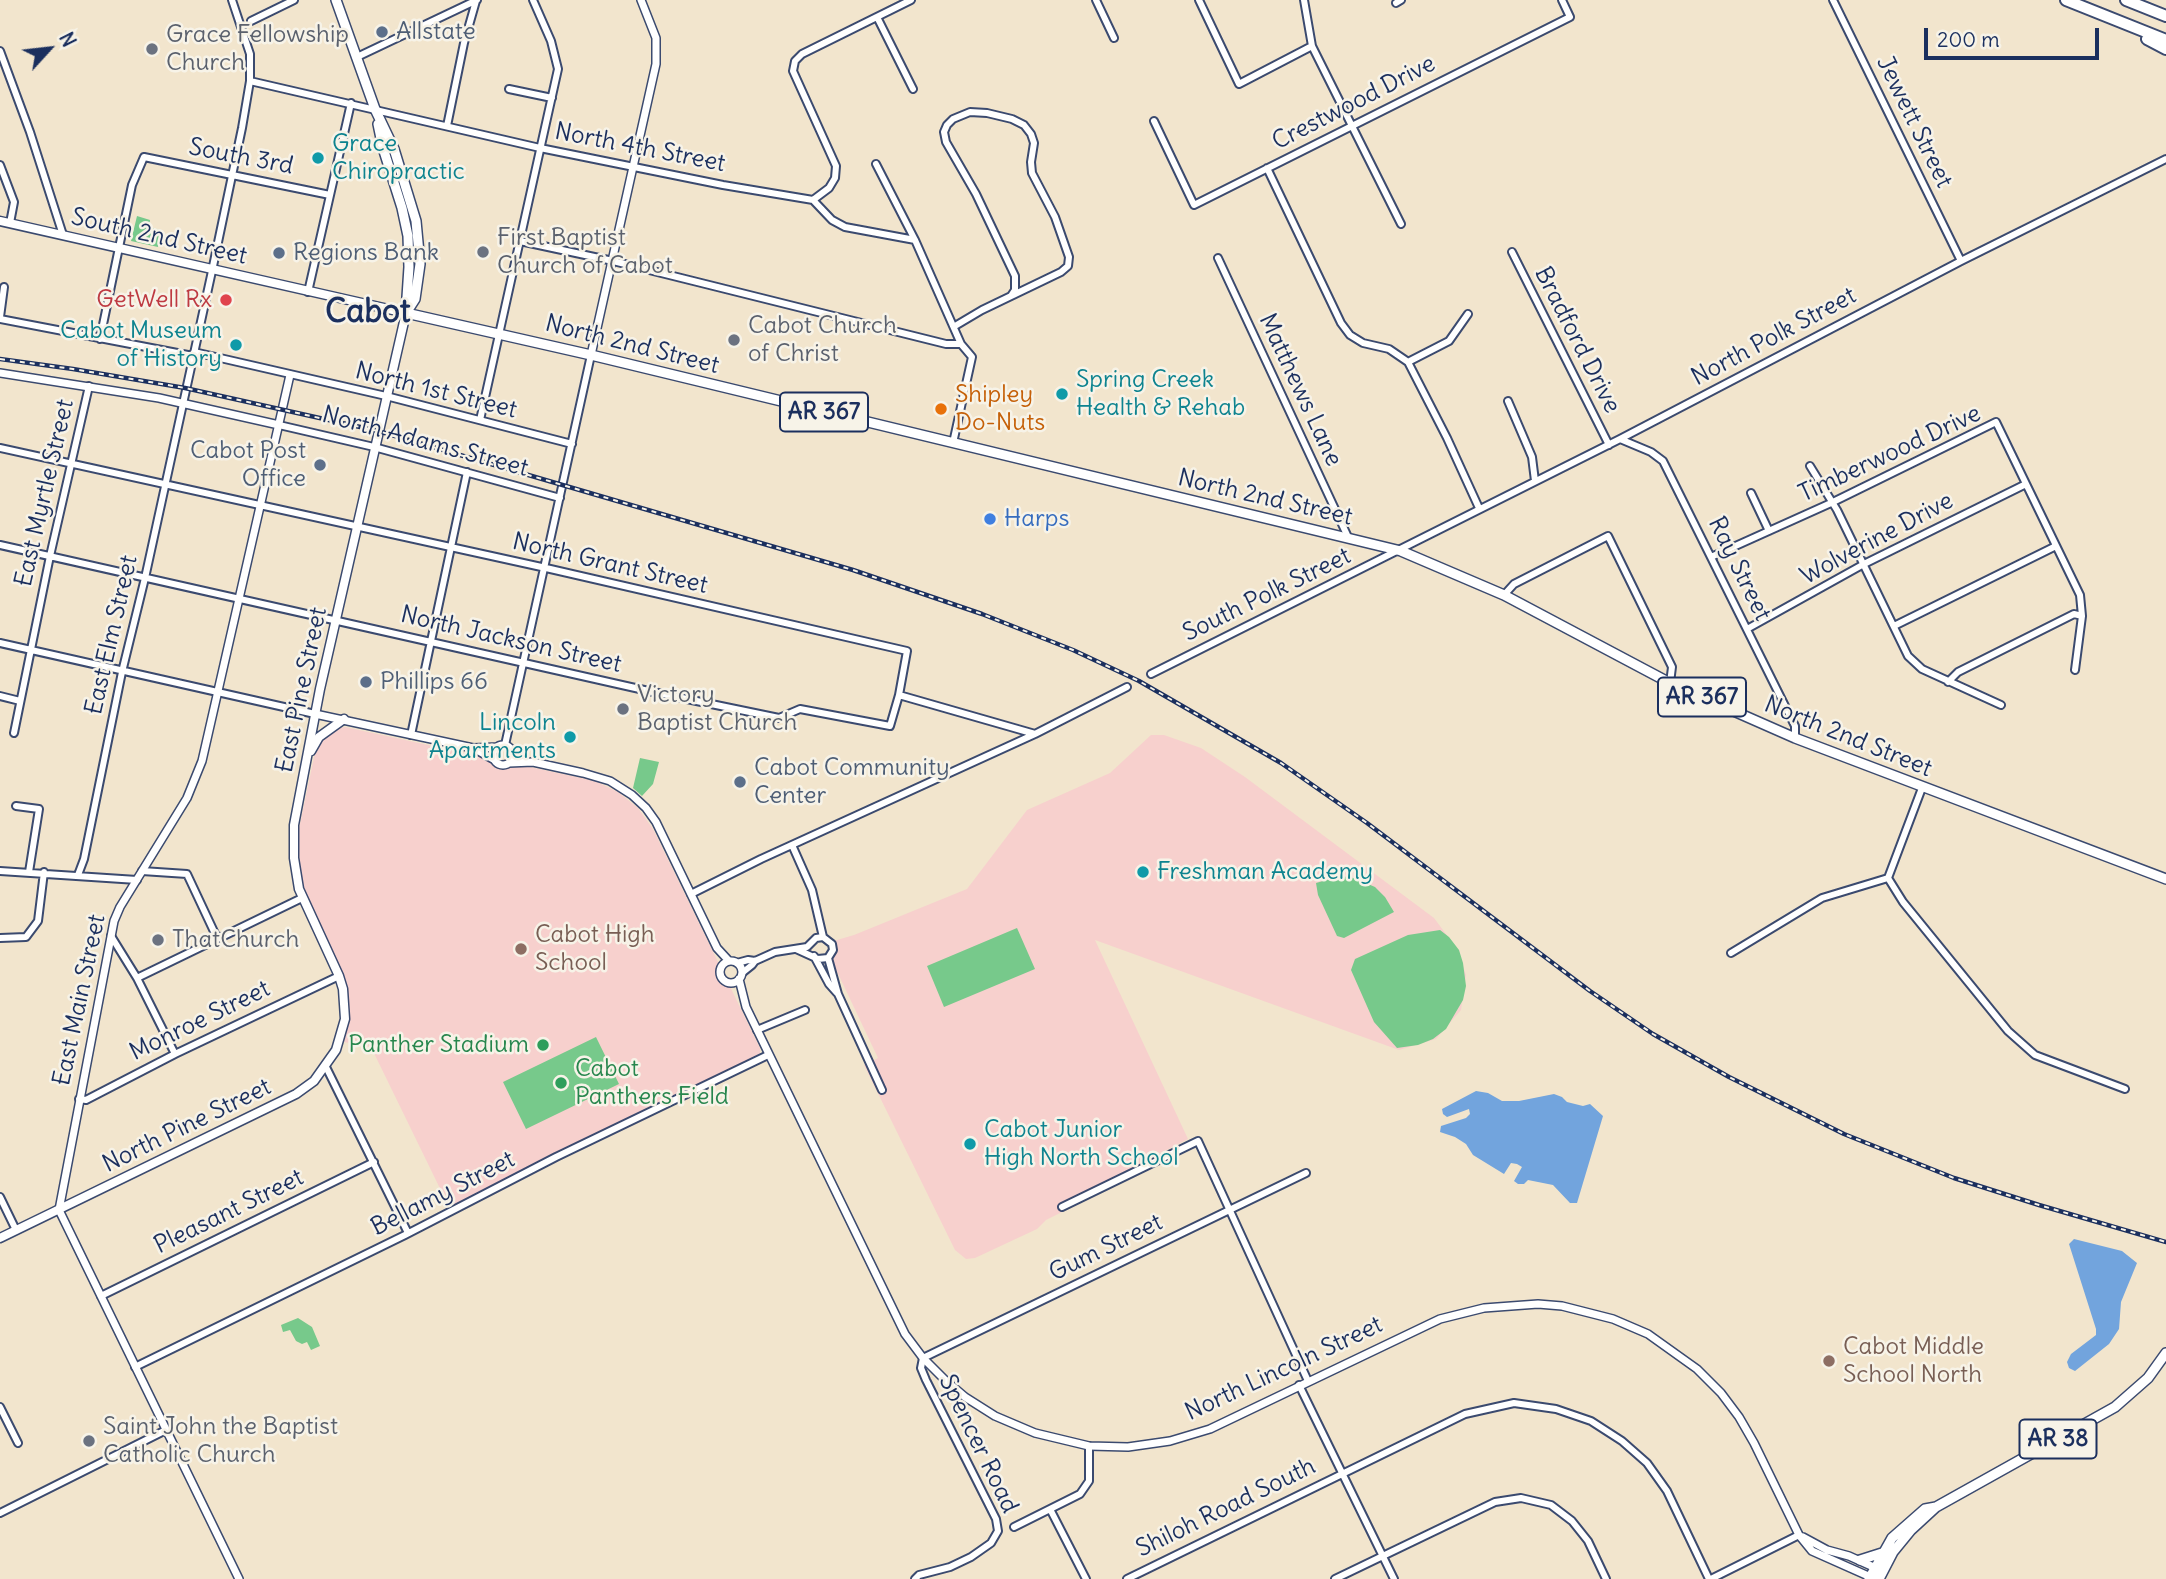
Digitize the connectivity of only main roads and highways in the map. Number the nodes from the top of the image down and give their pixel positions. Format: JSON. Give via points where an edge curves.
{"nodes":[{"id":1,"x":336,"y":0,"type":"edge"},
{"id":2,"x":2066,"y":0,"type":"edge"},
{"id":3,"x":2126,"y":0,"type":"edge"},
{"id":4,"x":2144,"y":0,"type":"edge"},
{"id":5,"x":2166,"y":8,"type":"edge"},
{"id":6,"x":2105,"y":15,"type":"junction"},
{"id":7,"x":2166,"y":16,"type":"edge"},
{"id":8,"x":2166,"y":40,"type":"edge"},
{"id":9,"x":2166,"y":49,"type":"edge"},
{"id":10,"x":0,"y":221,"type":"edge"},
{"id":11,"x":308,"y":292,"type":"joint"},
{"id":12,"x":406,"y":313,"type":"junction"},
{"id":13,"x":344,"y":719,"type":"road end"},
{"id":14,"x":306,"y":760,"type":"junction"},
{"id":15,"x":2166,"y":879,"type":"edge"},
{"id":16,"x":326,"y":1067,"type":"joint"},
{"id":17,"x":0,"y":1238,"type":"edge"},
{"id":18,"x":2166,"y":1353,"type":"edge"},
{"id":19,"x":1936,"y":1507,"type":"junction"},
{"id":20,"x":1884,"y":1553,"type":"junction"},
{"id":21,"x":1860,"y":1560,"type":"road end"},
{"id":22,"x":1873,"y":1576,"type":"edge"}],
"edges":[{"from":1,"to":12,"type":"main road","via":[[375,109],[402,208],[408,236]]},
{"from":2,"to":6,"type":"highway"},
{"from":3,"to":7,"type":"highway"},
{"from":4,"to":5,"type":"highway"},
{"from":6,"to":8,"type":"highway"},
{"from":6,"to":9,"type":"highway"},
{"from":10,"to":11,"type":"main road","name":"South 2nd Street","number":"AR 367"},
{"from":11,"to":12,"type":"main road","name":"North 2nd Street","number":"AR 367"},
{"from":12,"to":14,"type":"main road","name":"East Pine Street"},
{"from":12,"to":15,"type":"main road","name":"North 2nd Street","number":"AR 367","via":[[1401,551],[1504,595],[1670,683],[1795,738]]},
{"from":13,"to":14,"type":"main road","via":[[319,737]]},
{"from":14,"to":16,"type":"main road","name":"East Pine Street","via":[[293,825],[295,867],[302,898],[339,976],[345,1003],[336,1050]]},
{"from":16,"to":17,"type":"main road","name":"North Pine Street","via":[[296,1094]]},
{"from":18,"to":19,"type":"main road","number":"AR 38","via":[[2148,1378],[2115,1407]]},
{"from":19,"to":20,"type":"main road","number":"AR 38","via":[[1902,1528]]},
{"from":19,"to":22,"type":"main road","number":"AR 38"},
{"from":20,"to":21,"type":"main road"},
{"from":20,"to":22,"type":"main road","number":"AR 38"}]}
